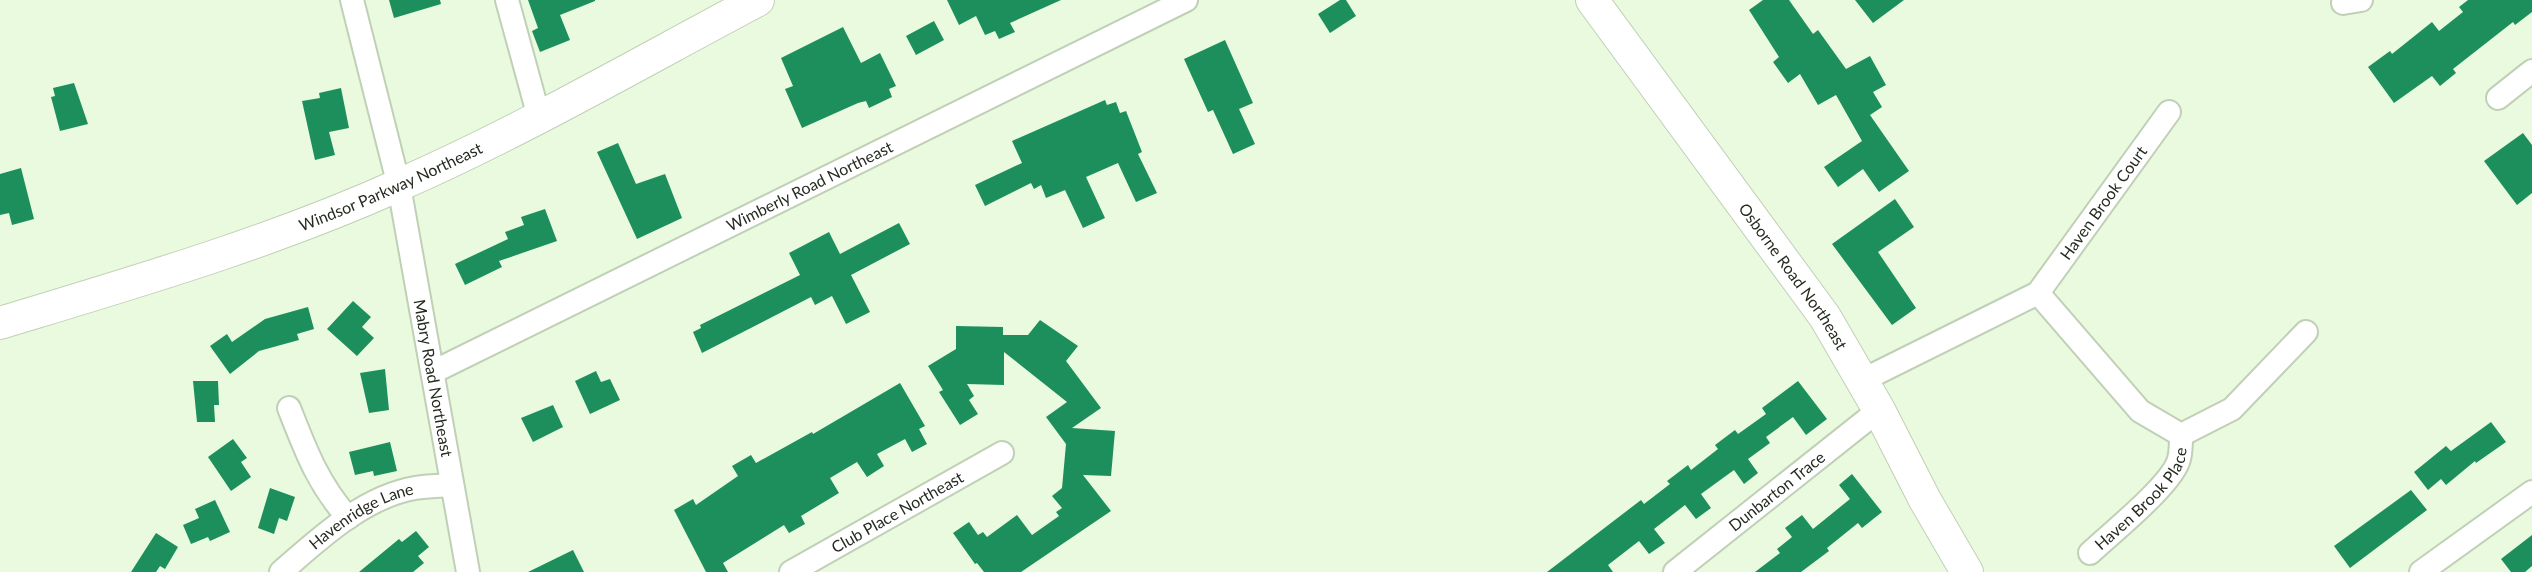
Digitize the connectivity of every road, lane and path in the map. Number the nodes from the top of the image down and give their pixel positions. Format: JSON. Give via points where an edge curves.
{"nodes":[{"id":1,"x":352,"y":0,"type":"edge"},
{"id":2,"x":507,"y":0,"type":"edge"},
{"id":3,"x":758,"y":0,"type":"edge"},
{"id":4,"x":1186,"y":0,"type":"edge"},
{"id":5,"x":1592,"y":0,"type":"edge"},
{"id":6,"x":2532,"y":70,"type":"edge"},
{"id":7,"x":2498,"y":98,"type":"dead end"},
{"id":8,"x":2169,"y":112,"type":"dead end"},
{"id":9,"x":539,"y":117,"type":"junction"},
{"id":10,"x":399,"y":186,"type":"junction"},
{"id":11,"x":2038,"y":293,"type":"junction"},
{"id":12,"x":0,"y":323,"type":"edge"},
{"id":13,"x":2306,"y":332,"type":"dead end"},
{"id":14,"x":433,"y":372,"type":"junction"},
{"id":15,"x":1861,"y":381,"type":"junction"},
{"id":16,"x":289,"y":408,"type":"dead end"},
{"id":17,"x":1880,"y":410,"type":"junction"},
{"id":18,"x":2181,"y":435,"type":"junction"},
{"id":19,"x":1002,"y":453,"type":"dead end"},
{"id":20,"x":452,"y":485,"type":"junction"},
{"id":21,"x":2532,"y":492,"type":"edge"},
{"id":22,"x":348,"y":518,"type":"junction"},
{"id":23,"x":2090,"y":553,"type":"dead end"},
{"id":24,"x":281,"y":572,"type":"edge"},
{"id":25,"x":468,"y":572,"type":"edge"},
{"id":26,"x":791,"y":572,"type":"edge"},
{"id":27,"x":1675,"y":572,"type":"edge"},
{"id":28,"x":1967,"y":572,"type":"edge"},
{"id":29,"x":2421,"y":572,"type":"edge"}],
"edges":[{"from":1,"to":10,"type":"street","name":"Mabry Road Northeast"},
{"from":2,"to":9,"type":"street"},
{"from":3,"to":9,"type":"street","name":"Windsor Parkway Northeast"},
{"from":4,"to":14,"type":"street","name":"Wimberly Road Northeast"},
{"from":5,"to":15,"type":"street","name":"Osborne Road Northeast","via":[[1825,317]]},
{"from":6,"to":7,"type":"street"},
{"from":8,"to":11,"type":"street","name":"Haven Brook Court"},
{"from":9,"to":10,"type":"street","name":"Windsor Parkway Northeast"},
{"from":10,"to":12,"type":"street","name":"Windsor Parkway Northeast","via":[[202,262]]},
{"from":10,"to":14,"type":"street","name":"Mabry Road Northeast"},
{"from":11,"to":15,"type":"street"},
{"from":11,"to":18,"type":"street","via":[[2140,411]]},
{"from":13,"to":18,"type":"street","via":[[2232,409]]},
{"from":14,"to":20,"type":"street","name":"Mabry Road Northeast"},
{"from":15,"to":17,"type":"street","name":"Osborne Road Northeast"},
{"from":16,"to":22,"type":"street","via":[[326,493]]},
{"from":17,"to":27,"type":"street","name":"Dunbarton Trace"},
{"from":17,"to":28,"type":"street","name":"Osborne Road Northeast"},
{"from":18,"to":23,"type":"street","name":"Haven Brook Place","via":[[2179,460],[2166,478],[2141,507]]},
{"from":19,"to":26,"type":"street","name":"Club Place Northeast"},
{"from":20,"to":22,"type":"street","name":"Havenridge Lane","via":[[414,488],[383,498]]},
{"from":20,"to":25,"type":"street","name":"Mabry Road Northeast"},
{"from":21,"to":29,"type":"street"},
{"from":22,"to":24,"type":"street","name":"Havenridge Lane"}]}
